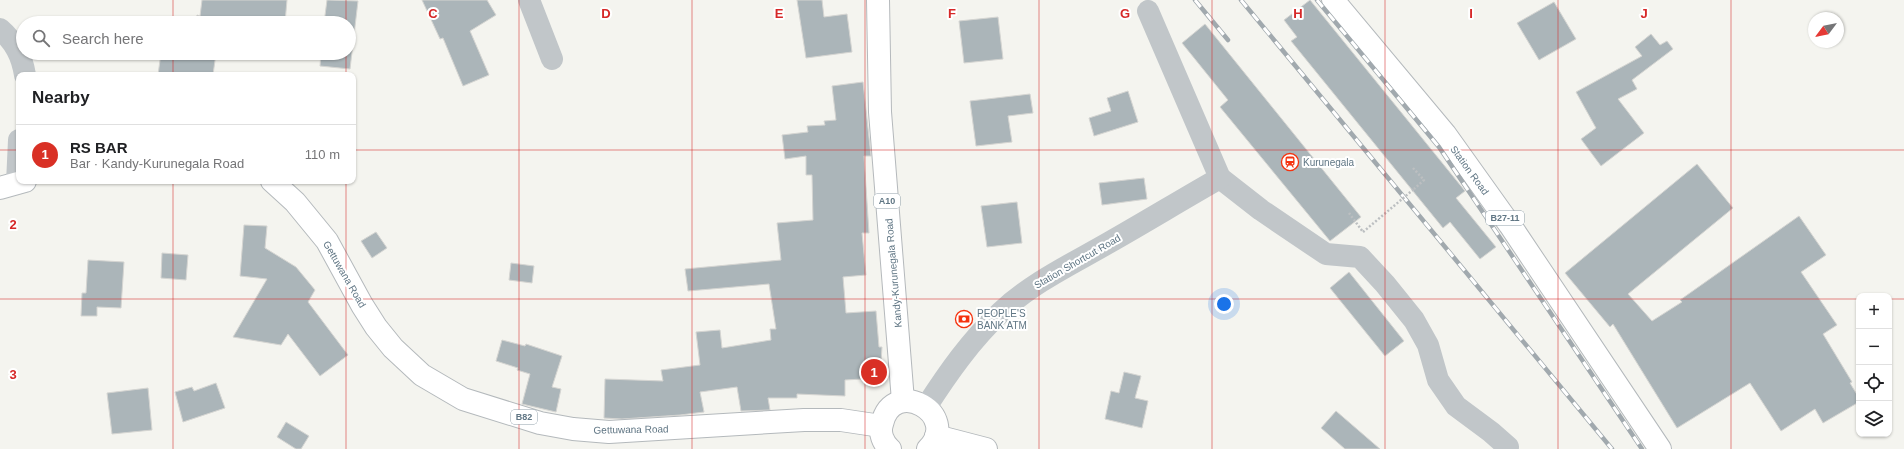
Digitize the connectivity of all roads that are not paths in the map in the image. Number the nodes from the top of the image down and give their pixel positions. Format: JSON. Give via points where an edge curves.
{"nodes":[{"id":1,"x":529,"y":0,"type":"edge"},
{"id":2,"x":878,"y":0,"type":"edge"},
{"id":3,"x":1333,"y":0,"type":"edge"},
{"id":4,"x":1148,"y":11,"type":"dead end"},
{"id":5,"x":0,"y":30,"type":"edge"},
{"id":6,"x":16,"y":48,"type":"edge"},
{"id":7,"x":552,"y":59,"type":"dead end"},
{"id":8,"x":23,"y":60,"type":"edge"},
{"id":9,"x":25,"y":72,"type":"edge"},
{"id":10,"x":16,"y":166,"type":"edge"},
{"id":11,"x":1220,"y":178,"type":"junction"},
{"id":12,"x":14,"y":184,"type":"edge"},
{"id":13,"x":275,"y":184,"type":"edge"},
{"id":14,"x":903,"y":401,"type":"junction"},
{"id":15,"x":926,"y":407,"type":"junction"},
{"id":16,"x":881,"y":426,"type":"junction"},
{"id":17,"x":932,"y":443,"type":"edge"},
{"id":18,"x":1508,"y":447,"type":"dead end"},
{"id":19,"x":890,"y":449,"type":"edge"},
{"id":20,"x":986,"y":449,"type":"edge"},
{"id":21,"x":1660,"y":449,"type":"edge"}],
"edges":[{"from":1,"to":7,"type":"street"},
{"from":2,"to":14,"type":"main road","name":"Kandy-Kurunegala Road","number":"A10","via":[[880,112]]},
{"from":3,"to":21,"type":"main road","name":"Station Road","number":"B27-11","via":[[1445,134],[1510,225]]},
{"from":4,"to":11,"type":"street"},
{"from":5,"to":6,"type":"street","via":[[10,38]]},
{"from":8,"to":9,"type":"street"},
{"from":10,"to":12,"type":"street"},
{"from":11,"to":15,"type":"street","name":"Station Shortcut Road","via":[[1134,229],[1054,272],[1025,292],[975,338],[950,369]]},
{"from":11,"to":18,"type":"street","via":[[1261,210],[1326,254],[1360,257],[1414,320],[1428,345],[1438,380],[1456,406]]},
{"from":13,"to":16,"type":"main road","name":"Gettuwana Road","number":"B82","via":[[295,202],[327,241],[362,305],[393,348],[422,375],[463,399],[540,422],[609,432],[804,420],[841,420]]},
{"from":14,"to":15,"type":"main road","via":[[918,402]]},
{"from":14,"to":16,"type":"main road","via":[[885,413]]},
{"from":15,"to":17,"type":"main road","via":[[935,420]]},
{"from":16,"to":19,"type":"main road","via":[[884,441]]},
{"from":17,"to":20,"type":"main road"}]}
